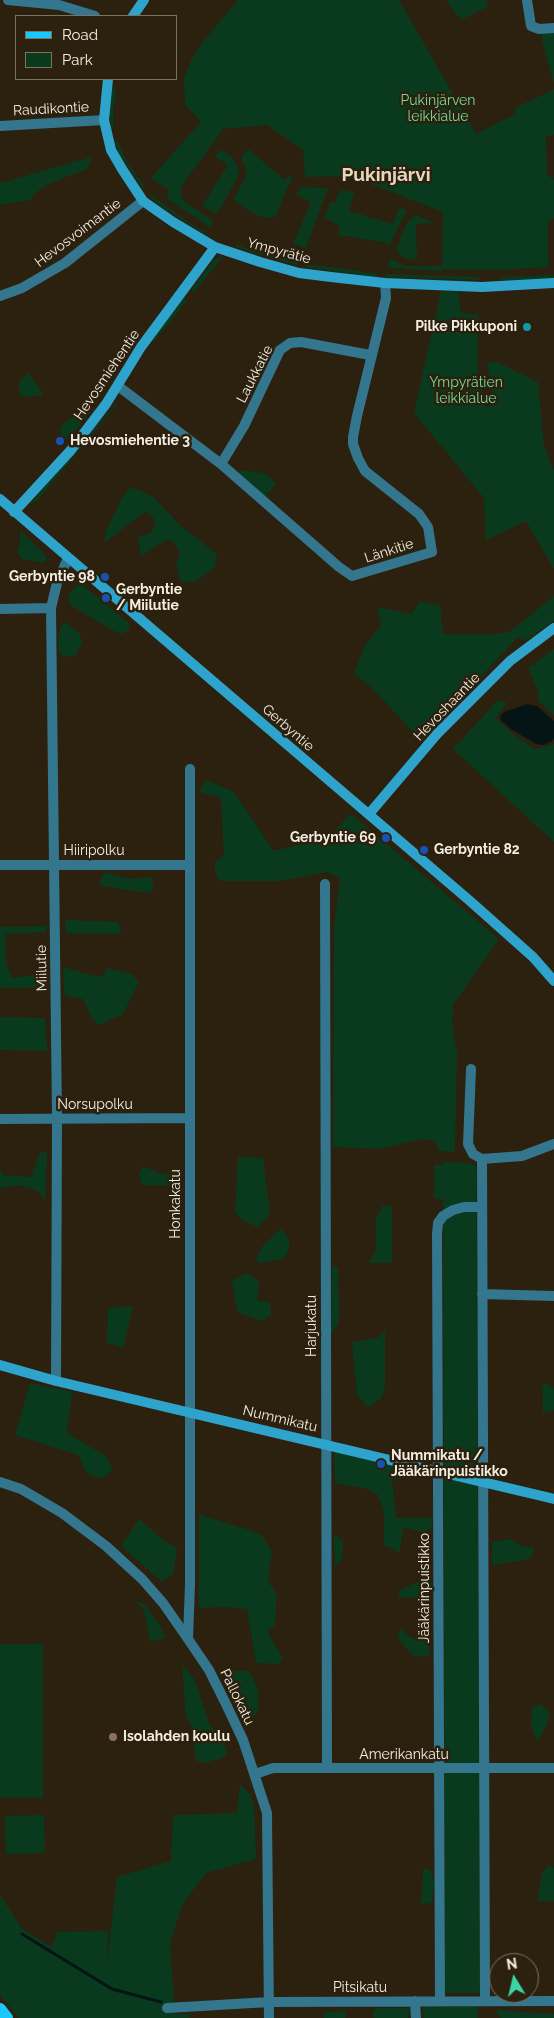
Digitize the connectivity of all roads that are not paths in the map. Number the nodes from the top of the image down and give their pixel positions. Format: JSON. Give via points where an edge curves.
{"nodes":[{"id":1,"x":8,"y":0,"type":"edge"},
{"id":2,"x":144,"y":0,"type":"edge"},
{"id":3,"x":527,"y":0,"type":"edge"},
{"id":4,"x":92,"y":15,"type":"edge"},
{"id":5,"x":134,"y":15,"type":"edge"},
{"id":6,"x":554,"y":28,"type":"edge"},
{"id":7,"x":108,"y":80,"type":"edge"},
{"id":8,"x":104,"y":120,"type":"junction"},
{"id":9,"x":0,"y":126,"type":"edge"},
{"id":10,"x":144,"y":200,"type":"junction"},
{"id":11,"x":215,"y":247,"type":"junction"},
{"id":12,"x":385,"y":283,"type":"junction"},
{"id":13,"x":554,"y":283,"type":"edge"},
{"id":14,"x":0,"y":296,"type":"edge"},
{"id":15,"x":370,"y":355,"type":"junction"},
{"id":16,"x":118,"y":386,"type":"junction"},
{"id":17,"x":221,"y":464,"type":"junction"},
{"id":18,"x":0,"y":499,"type":"edge"},
{"id":19,"x":14,"y":512,"type":"junction"},
{"id":20,"x":68,"y":558,"type":"junction"},
{"id":21,"x":51,"y":608,"type":"junction"},
{"id":22,"x":0,"y":609,"type":"edge"},
{"id":23,"x":554,"y":628,"type":"edge"},
{"id":24,"x":190,"y":768,"type":"dead end"},
{"id":25,"x":369,"y":814,"type":"junction"},
{"id":26,"x":0,"y":865,"type":"edge"},
{"id":27,"x":54,"y":865,"type":"junction"},
{"id":28,"x":189,"y":865,"type":"junction"},
{"id":29,"x":325,"y":884,"type":"dead end"},
{"id":30,"x":554,"y":981,"type":"edge"},
{"id":31,"x":471,"y":1069,"type":"dead end"},
{"id":32,"x":57,"y":1118,"type":"junction"},
{"id":33,"x":190,"y":1118,"type":"junction"},
{"id":34,"x":0,"y":1119,"type":"edge"},
{"id":35,"x":554,"y":1144,"type":"edge"},
{"id":36,"x":482,"y":1159,"type":"junction"},
{"id":37,"x":481,"y":1207,"type":"junction"},
{"id":38,"x":482,"y":1294,"type":"junction"},
{"id":39,"x":554,"y":1296,"type":"edge"},
{"id":40,"x":0,"y":1366,"type":"edge"},
{"id":41,"x":56,"y":1380,"type":"junction"},
{"id":42,"x":190,"y":1412,"type":"junction"},
{"id":43,"x":326,"y":1443,"type":"junction"},
{"id":44,"x":438,"y":1470,"type":"junction"},
{"id":45,"x":0,"y":1482,"type":"edge"},
{"id":46,"x":483,"y":1482,"type":"junction"},
{"id":47,"x":554,"y":1498,"type":"edge"},
{"id":48,"x":188,"y":1639,"type":"junction"},
{"id":49,"x":327,"y":1768,"type":"junction"},
{"id":50,"x":554,"y":1768,"type":"edge"},
{"id":51,"x":439,"y":1769,"type":"junction"},
{"id":52,"x":484,"y":1769,"type":"junction"},
{"id":53,"x":255,"y":1774,"type":"junction"},
{"id":54,"x":415,"y":2001,"type":"junction"},
{"id":55,"x":440,"y":2001,"type":"junction"},
{"id":56,"x":485,"y":2001,"type":"junction"},
{"id":57,"x":554,"y":2001,"type":"edge"},
{"id":58,"x":269,"y":2002,"type":"junction"},
{"id":59,"x":167,"y":2008,"type":"dead end"},
{"id":60,"x":0,"y":2009,"type":"edge"},
{"id":61,"x":7,"y":2018,"type":"edge"},
{"id":62,"x":269,"y":2018,"type":"edge"},
{"id":63,"x":416,"y":2018,"type":"edge"}],
"edges":[{"from":1,"to":4,"type":"street","via":[[58,5]]},
{"from":2,"to":5,"type":"street"},
{"from":3,"to":6,"type":"street","via":[[531,26]]},
{"from":7,"to":8,"type":"street","name":"Ympyrätie"},
{"from":8,"to":9,"type":"street","name":"Raudikontie"},
{"from":8,"to":10,"type":"street","name":"Ympyrätie","via":[[111,150]]},
{"from":10,"to":11,"type":"street","name":"Ympyrätie"},
{"from":10,"to":14,"type":"street","name":"Hevosvoimantie","via":[[65,263],[22,288]]},
{"from":11,"to":12,"type":"street","name":"Ympyrätie","via":[[299,273]]},
{"from":11,"to":16,"type":"street","name":"Hevosmiehentie","via":[[141,347]]},
{"from":12,"to":13,"type":"street","name":"Ympyrätie","via":[[482,287]]},
{"from":12,"to":15,"type":"street","name":"Länkitie","via":[[386,298]]},
{"from":15,"to":17,"type":"street","name":"Laukkatie","via":[[301,342],[290,343],[280,350],[244,426]]},
{"from":15,"to":17,"type":"street","name":"Länkitie","via":[[353,444],[365,471],[419,514],[428,527],[432,552],[352,576]]},
{"from":16,"to":17,"type":"street","name":"Länkitie"},
{"from":16,"to":19,"type":"street","name":"Hevosmiehentie","via":[[71,450]]},
{"from":18,"to":19,"type":"street","name":"Gerbyntie"},
{"from":19,"to":20,"type":"street","name":"Gerbyntie"},
{"from":20,"to":21,"type":"street","name":"Miilutie","via":[[56,583]]},
{"from":20,"to":25,"type":"street","name":"Gerbyntie"},
{"from":21,"to":22,"type":"street"},
{"from":21,"to":27,"type":"street","name":"Miilutie"},
{"from":23,"to":25,"type":"street","name":"Hevoshaantie","via":[[510,661],[437,734]]},
{"from":24,"to":28,"type":"street","name":"Honkakatu"},
{"from":25,"to":30,"type":"street","name":"Gerbyntie","via":[[534,957]]},
{"from":26,"to":27,"type":"street","name":"Hiiripolku"},
{"from":27,"to":28,"type":"street","name":"Hiiripolku"},
{"from":27,"to":32,"type":"street","name":"Miilutie"},
{"from":28,"to":33,"type":"street","name":"Honkakatu"},
{"from":29,"to":43,"type":"street","name":"Harjukatu"},
{"from":31,"to":36,"type":"street","via":[[468,1144],[473,1154]]},
{"from":32,"to":33,"type":"street","name":"Norsupolku"},
{"from":32,"to":34,"type":"street","name":"Norsupolku"},
{"from":32,"to":41,"type":"street","name":"Miilutie"},
{"from":33,"to":42,"type":"street","name":"Honkakatu"},
{"from":35,"to":36,"type":"street","via":[[522,1156]]},
{"from":36,"to":37,"type":"street"},
{"from":37,"to":38,"type":"street"},
{"from":37,"to":44,"type":"street","name":"Jääkärinpuistikko","via":[[453,1210],[438,1223]]},
{"from":38,"to":39,"type":"street"},
{"from":38,"to":46,"type":"street"},
{"from":40,"to":41,"type":"street","name":"Nummikatu"},
{"from":41,"to":42,"type":"street","name":"Nummikatu"},
{"from":42,"to":43,"type":"street","name":"Nummikatu"},
{"from":42,"to":48,"type":"street","name":"Honkakatu"},
{"from":43,"to":44,"type":"street","name":"Nummikatu"},
{"from":43,"to":49,"type":"street","name":"Harjukatu"},
{"from":44,"to":46,"type":"street","name":"Nummikatu"},
{"from":44,"to":51,"type":"street","name":"Jääkärinpuistikko"},
{"from":45,"to":48,"type":"street","name":"Pallokatu","via":[[21,1489],[62,1513],[106,1546],[142,1579]]},
{"from":46,"to":47,"type":"street","name":"Nummikatu"},
{"from":46,"to":52,"type":"street"},
{"from":48,"to":53,"type":"street","name":"Pallokatu","via":[[225,1702]]},
{"from":49,"to":51,"type":"street","name":"Amerikankatu"},
{"from":49,"to":53,"type":"street","name":"Amerikankatu","via":[[273,1768]]},
{"from":50,"to":52,"type":"street","name":"Amerikankatu"},
{"from":51,"to":52,"type":"street","name":"Amerikankatu"},
{"from":51,"to":55,"type":"street","name":"Jääkärinpuistikko"},
{"from":52,"to":56,"type":"street"},
{"from":53,"to":58,"type":"street","name":"Pallokatu","via":[[267,1813]]},
{"from":54,"to":55,"type":"street","name":"Pitsikatu"},
{"from":54,"to":58,"type":"street","name":"Pitsikatu"},
{"from":54,"to":63,"type":"street"},
{"from":55,"to":56,"type":"street","name":"Pitsikatu"},
{"from":56,"to":57,"type":"street","name":"Pitsikatu"},
{"from":58,"to":59,"type":"street","name":"Pitsikatu"},
{"from":58,"to":62,"type":"street","name":"Pallokatu"},
{"from":60,"to":61,"type":"main road"}]}
